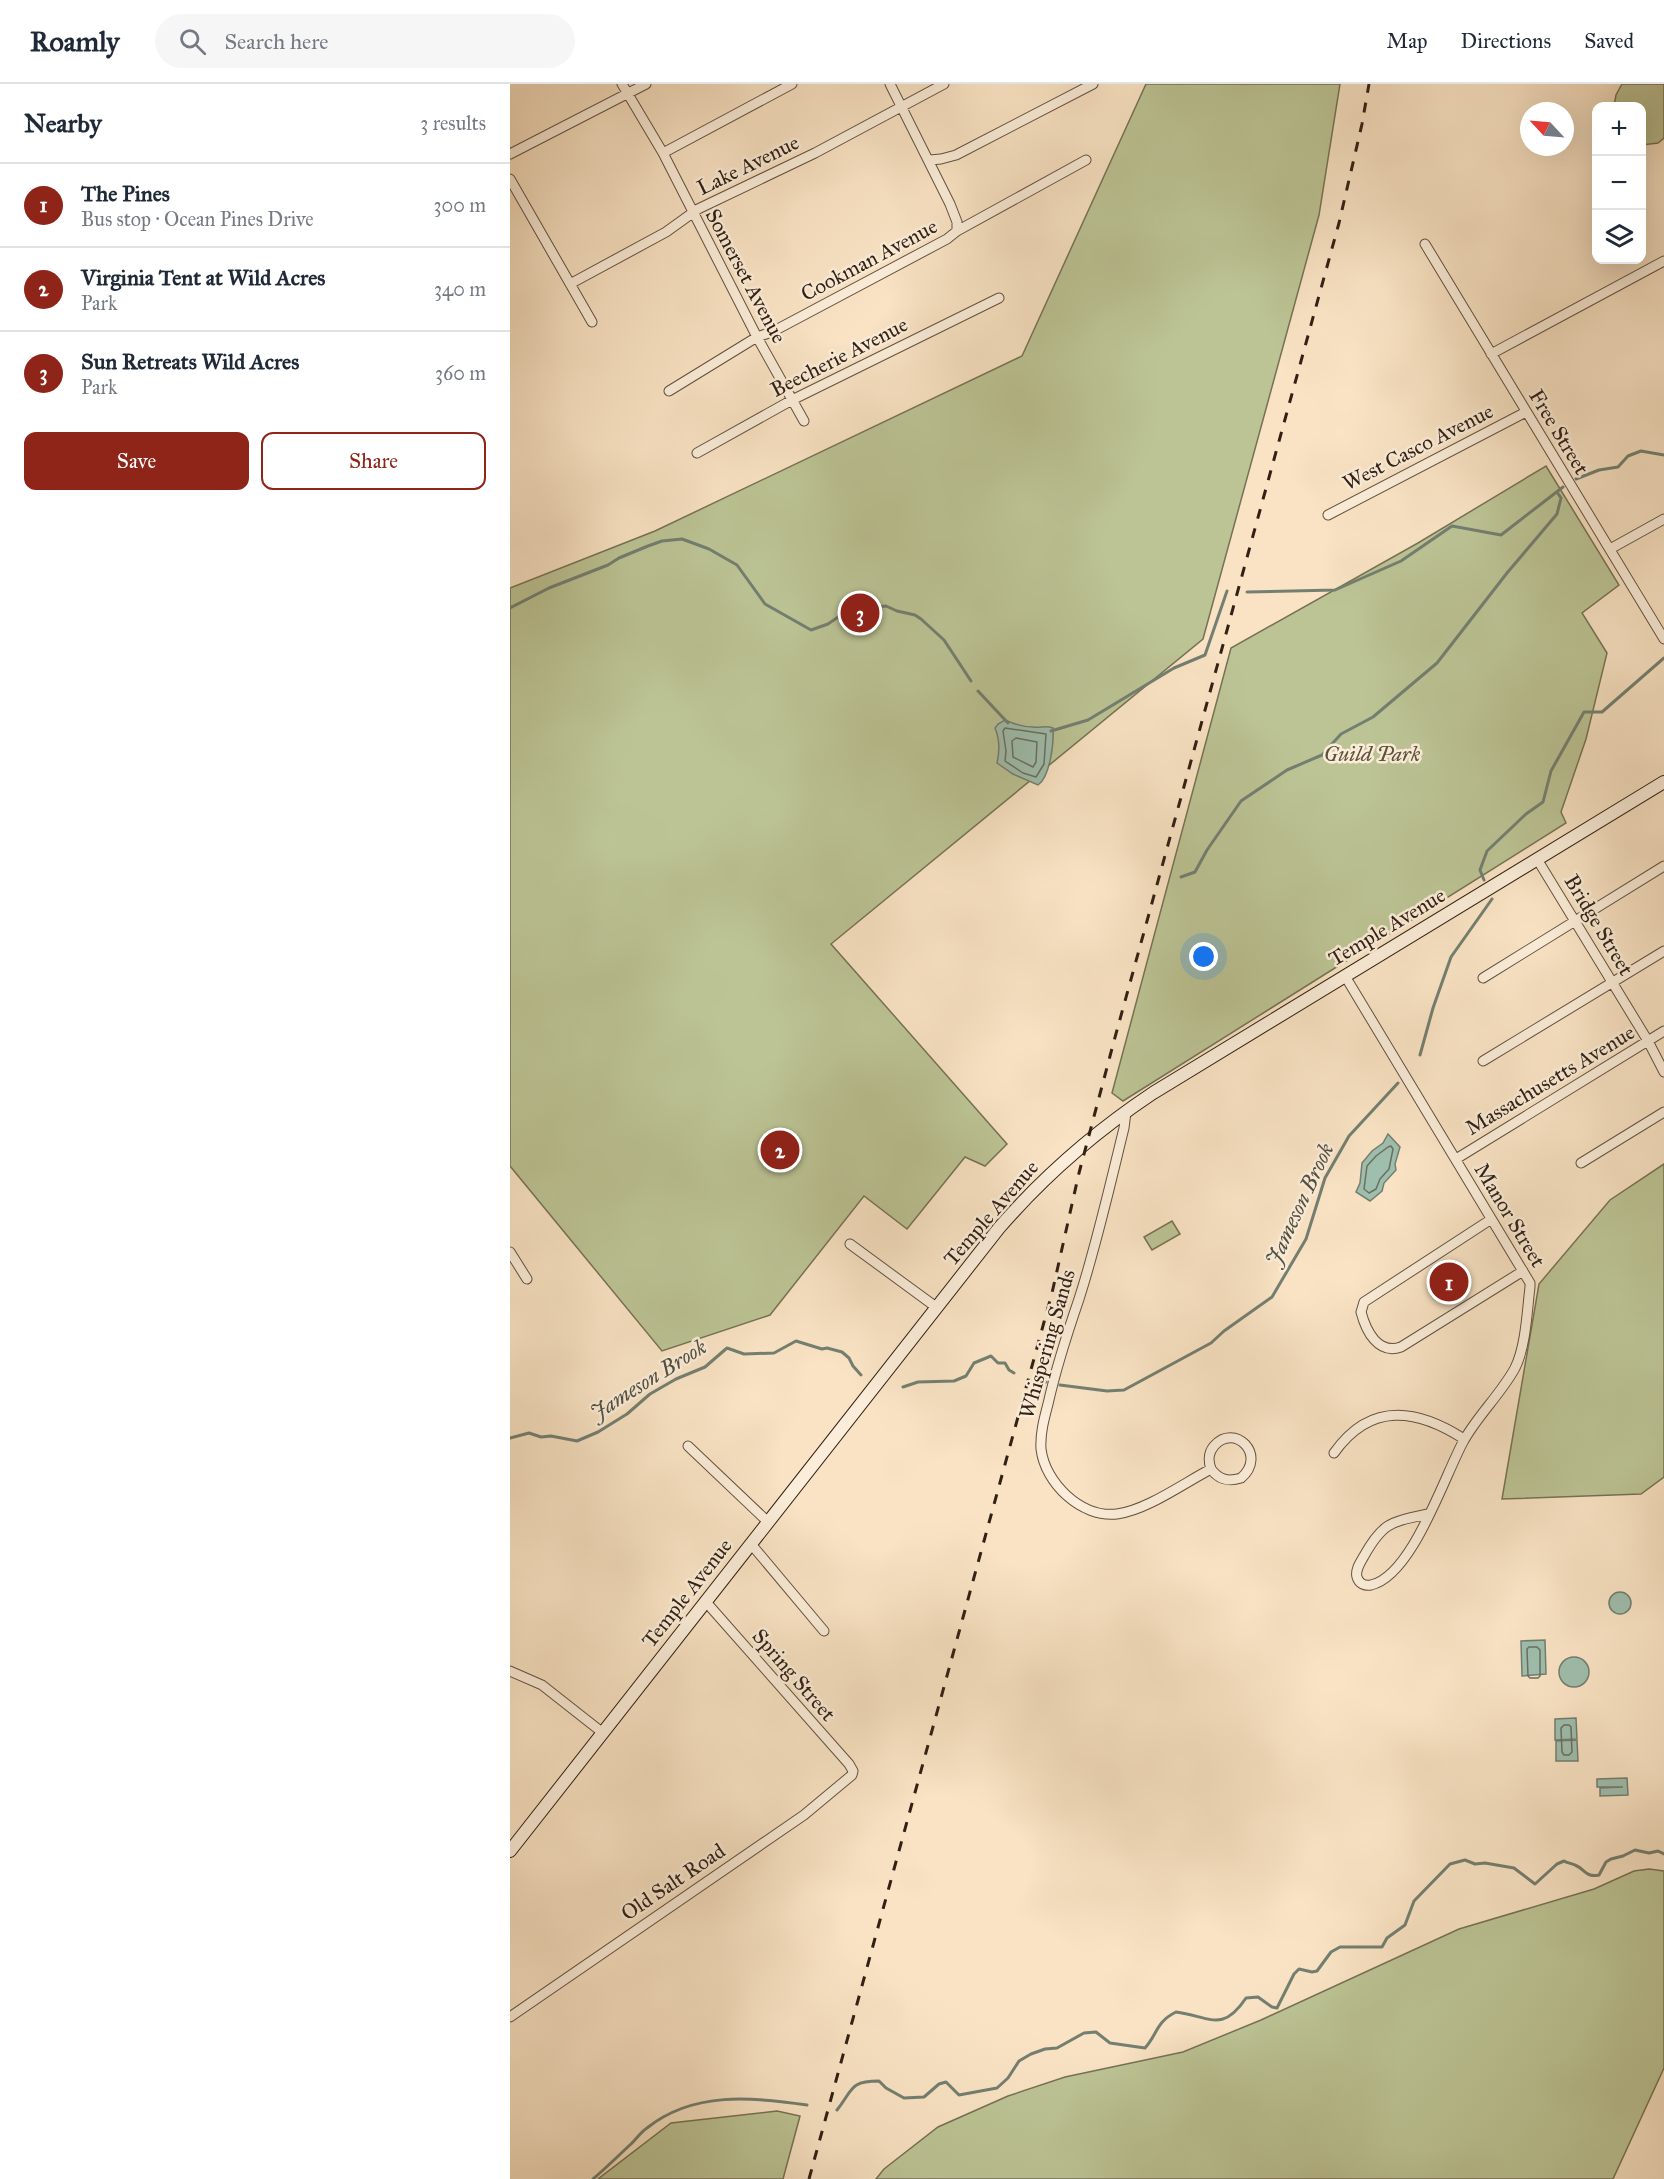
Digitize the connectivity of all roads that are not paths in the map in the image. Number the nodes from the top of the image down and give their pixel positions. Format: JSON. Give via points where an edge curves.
{"nodes":[{"id":1,"x":622,"y":84,"type":"edge"},
{"id":2,"x":646,"y":84,"type":"edge"},
{"id":3,"x":792,"y":84,"type":"edge"},
{"id":4,"x":890,"y":84,"type":"edge"},
{"id":5,"x":944,"y":84,"type":"edge"},
{"id":6,"x":1093,"y":84,"type":"edge"},
{"id":7,"x":627,"y":94,"type":"junction"},
{"id":8,"x":902,"y":107,"type":"junction"},
{"id":9,"x":663,"y":153,"type":"junction"},
{"id":10,"x":510,"y":154,"type":"edge"},
{"id":11,"x":930,"y":160,"type":"junction"},
{"id":12,"x":1086,"y":160,"type":"dead end"},
{"id":13,"x":510,"y":179,"type":"edge"},
{"id":14,"x":693,"y":212,"type":"junction"},
{"id":15,"x":957,"y":231,"type":"junction"},
{"id":16,"x":1425,"y":243,"type":"dead end"},
{"id":17,"x":1664,"y":261,"type":"edge"},
{"id":18,"x":570,"y":284,"type":"junction"},
{"id":19,"x":999,"y":298,"type":"dead end"},
{"id":20,"x":592,"y":322,"type":"dead end"},
{"id":21,"x":757,"y":337,"type":"junction"},
{"id":22,"x":1491,"y":354,"type":"junction"},
{"id":23,"x":669,"y":391,"type":"dead end"},
{"id":24,"x":792,"y":400,"type":"junction"},
{"id":25,"x":1526,"y":412,"type":"junction"},
{"id":26,"x":804,"y":421,"type":"dead end"},
{"id":27,"x":697,"y":453,"type":"dead end"},
{"id":28,"x":1328,"y":514,"type":"dead end"},
{"id":29,"x":1664,"y":519,"type":"edge"},
{"id":30,"x":1610,"y":549,"type":"junction"},
{"id":31,"x":1664,"y":639,"type":"edge"},
{"id":32,"x":1664,"y":782,"type":"edge"},
{"id":33,"x":1537,"y":859,"type":"junction"},
{"id":34,"x":1664,"y":866,"type":"edge"},
{"id":35,"x":1575,"y":921,"type":"junction"},
{"id":36,"x":1664,"y":951,"type":"edge"},
{"id":37,"x":1345,"y":976,"type":"junction"},
{"id":38,"x":1483,"y":978,"type":"dead end"},
{"id":39,"x":1612,"y":982,"type":"junction"},
{"id":40,"x":1664,"y":1031,"type":"edge"},
{"id":41,"x":1648,"y":1041,"type":"junction"},
{"id":42,"x":1482,"y":1061,"type":"dead end"},
{"id":43,"x":1664,"y":1072,"type":"edge"},
{"id":44,"x":1126,"y":1112,"type":"junction"},
{"id":45,"x":1664,"y":1112,"type":"edge"},
{"id":46,"x":1456,"y":1159,"type":"junction"},
{"id":47,"x":1581,"y":1163,"type":"dead end"},
{"id":48,"x":1490,"y":1220,"type":"junction"},
{"id":49,"x":850,"y":1244,"type":"dead end"},
{"id":50,"x":510,"y":1252,"type":"edge"},
{"id":51,"x":1523,"y":1271,"type":"junction"},
{"id":52,"x":527,"y":1279,"type":"dead end"},
{"id":53,"x":936,"y":1307,"type":"junction"},
{"id":54,"x":1464,"y":1439,"type":"junction"},
{"id":55,"x":688,"y":1446,"type":"dead end"},
{"id":56,"x":1334,"y":1453,"type":"dead end"},
{"id":57,"x":1211,"y":1469,"type":"junction"},
{"id":58,"x":1428,"y":1514,"type":"junction"},
{"id":59,"x":768,"y":1522,"type":"junction"},
{"id":60,"x":751,"y":1544,"type":"junction"},
{"id":61,"x":706,"y":1602,"type":"junction"},
{"id":62,"x":824,"y":1631,"type":"dead end"},
{"id":63,"x":510,"y":1671,"type":"edge"},
{"id":64,"x":603,"y":1733,"type":"junction"},
{"id":65,"x":853,"y":1773,"type":"joint"},
{"id":66,"x":510,"y":1851,"type":"edge"},
{"id":67,"x":510,"y":2017,"type":"edge"}],
"edges":[{"from":1,"to":7,"type":"street","name":"Somerset Avenue"},
{"from":2,"to":7,"type":"street"},
{"from":3,"to":9,"type":"street"},
{"from":4,"to":8,"type":"street"},
{"from":5,"to":8,"type":"street","name":"Lake Avenue"},
{"from":6,"to":11,"type":"street","via":[[964,151]]},
{"from":7,"to":9,"type":"street","name":"Somerset Avenue"},
{"from":7,"to":10,"type":"street"},
{"from":8,"to":11,"type":"street"},
{"from":8,"to":14,"type":"street","name":"Lake Avenue"},
{"from":9,"to":14,"type":"street","name":"Somerset Avenue"},
{"from":11,"to":15,"type":"street","via":[[956,217]]},
{"from":12,"to":15,"type":"street","name":"Cookman Avenue"},
{"from":13,"to":18,"type":"street"},
{"from":14,"to":18,"type":"street","name":"Lake Avenue","via":[[666,232]]},
{"from":14,"to":21,"type":"street","name":"Somerset Avenue"},
{"from":15,"to":21,"type":"street","name":"Cookman Avenue"},
{"from":16,"to":22,"type":"street","name":"Free Street"},
{"from":17,"to":22,"type":"street"},
{"from":18,"to":20,"type":"street"},
{"from":19,"to":24,"type":"street","name":"Beecherie Avenue"},
{"from":21,"to":23,"type":"street","name":"Cookman Avenue"},
{"from":21,"to":24,"type":"street","name":"Somerset Avenue"},
{"from":22,"to":25,"type":"street","name":"Free Street"},
{"from":24,"to":26,"type":"street","name":"Somerset Avenue"},
{"from":24,"to":27,"type":"street","name":"Beecherie Avenue"},
{"from":25,"to":28,"type":"street","name":"West Casco Avenue"},
{"from":25,"to":30,"type":"street","name":"Free Street"},
{"from":29,"to":30,"type":"street"},
{"from":30,"to":31,"type":"street","name":"Free Street"},
{"from":32,"to":33,"type":"street","name":"Temple Avenue"},
{"from":33,"to":35,"type":"street","name":"Bridge Street"},
{"from":33,"to":37,"type":"street","name":"Temple Avenue"},
{"from":34,"to":35,"type":"street"},
{"from":35,"to":38,"type":"street"},
{"from":35,"to":39,"type":"street","name":"Bridge Street"},
{"from":36,"to":39,"type":"street"},
{"from":37,"to":44,"type":"street","name":"Temple Avenue"},
{"from":37,"to":46,"type":"street","name":"Manor Street"},
{"from":39,"to":41,"type":"street","name":"Bridge Street"},
{"from":39,"to":42,"type":"street"},
{"from":40,"to":41,"type":"street","name":"Massachusetts Avenue"},
{"from":41,"to":43,"type":"street","name":"Bridge Street"},
{"from":41,"to":46,"type":"street","name":"Massachusetts Avenue"},
{"from":44,"to":53,"type":"street","name":"Temple Avenue","via":[[1029,1194]]},
{"from":44,"to":57,"type":"street","name":"Whispering Sands","via":[[1079,1299],[1057,1364],[1041,1432],[1042,1456],[1049,1473],[1067,1496],[1086,1508],[1108,1514],[1132,1510]]},
{"from":45,"to":47,"type":"street"},
{"from":46,"to":48,"type":"street","name":"Manor Street"},
{"from":48,"to":51,"type":"street","name":"Manor Street"},
{"from":48,"to":51,"type":"street","via":[[1364,1302],[1361,1312],[1373,1338],[1386,1349],[1401,1347]]},
{"from":49,"to":53,"type":"street"},
{"from":50,"to":52,"type":"street"},
{"from":51,"to":54,"type":"street","name":"Manor Street","via":[[1530,1287],[1518,1360]]},
{"from":53,"to":59,"type":"street","name":"Temple Avenue"},
{"from":54,"to":56,"type":"street","via":[[1437,1422],[1397,1415],[1363,1424],[1344,1438]]},
{"from":54,"to":58,"type":"street","name":"Manor Street"},
{"from":55,"to":59,"type":"street"},
{"from":57,"to":57,"type":"street","via":[[1211,1450],[1221,1440],[1234,1438],[1249,1448],[1251,1466],[1241,1478],[1219,1478]]},
{"from":58,"to":58,"type":"street","name":"Manor Street","via":[[1379,1531],[1358,1567],[1358,1581],[1366,1586],[1375,1584],[1391,1572],[1412,1549]]},
{"from":59,"to":60,"type":"street","name":"Temple Avenue"},
{"from":60,"to":61,"type":"street","name":"Temple Avenue"},
{"from":60,"to":62,"type":"street"},
{"from":61,"to":64,"type":"street","name":"Temple Avenue"},
{"from":61,"to":65,"type":"street","name":"Spring Street"},
{"from":63,"to":64,"type":"street","via":[[542,1685]]},
{"from":64,"to":66,"type":"street","name":"Temple Avenue"},
{"from":65,"to":67,"type":"street","name":"Old Salt Road","via":[[804,1815]]}]}
